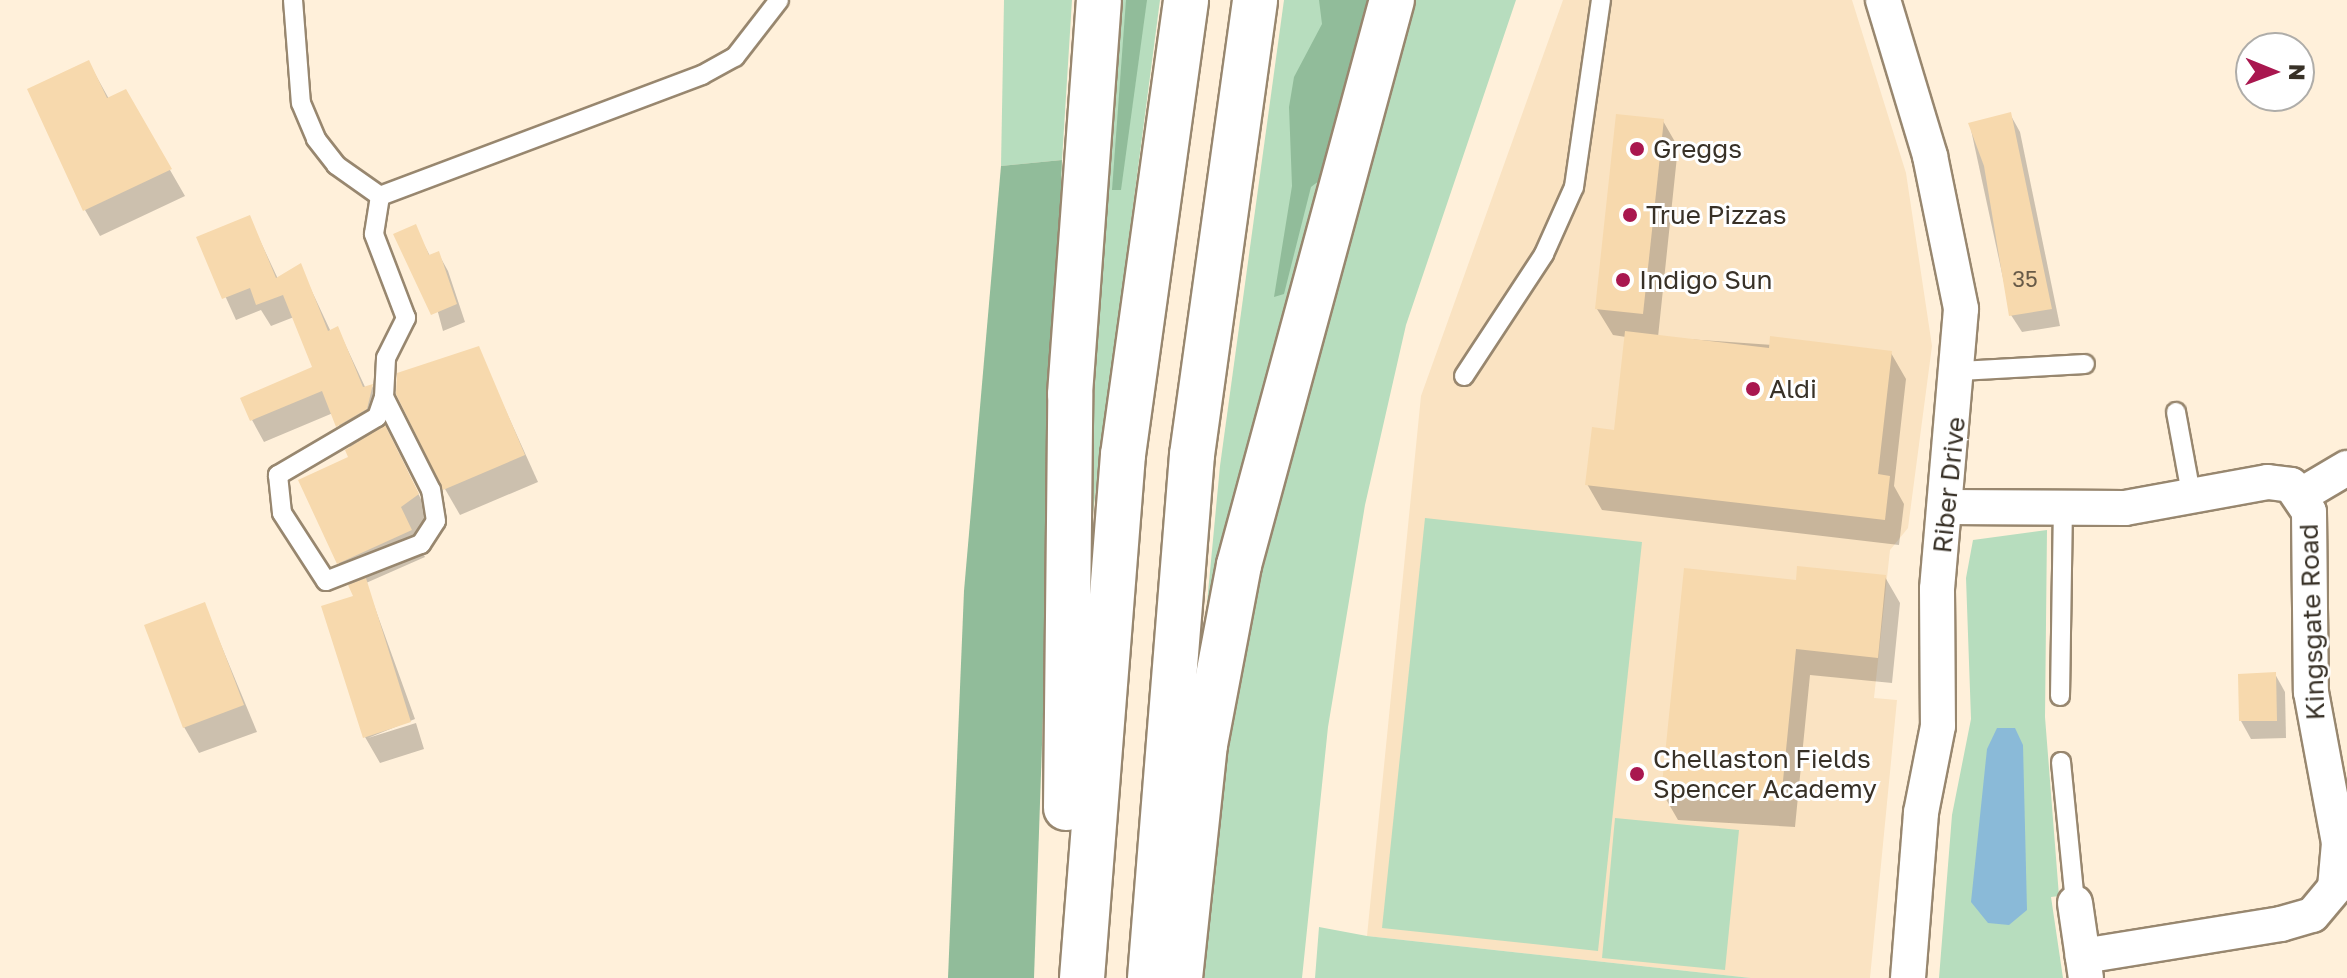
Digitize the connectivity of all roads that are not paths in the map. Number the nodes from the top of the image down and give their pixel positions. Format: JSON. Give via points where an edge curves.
{"nodes":[{"id":1,"x":293,"y":0,"type":"edge"},
{"id":2,"x":779,"y":0,"type":"edge"},
{"id":3,"x":1099,"y":0,"type":"edge"},
{"id":4,"x":1186,"y":0,"type":"edge"},
{"id":5,"x":1255,"y":0,"type":"edge"},
{"id":6,"x":1392,"y":0,"type":"edge"},
{"id":7,"x":1601,"y":0,"type":"edge"},
{"id":8,"x":1883,"y":0,"type":"edge"},
{"id":9,"x":380,"y":196,"type":"junction"},
{"id":10,"x":2085,"y":364,"type":"dead end"},
{"id":11,"x":1960,"y":371,"type":"junction"},
{"id":12,"x":1464,"y":376,"type":"dead end"},
{"id":13,"x":384,"y":397,"type":"junction"},
{"id":14,"x":2176,"y":412,"type":"dead end"},
{"id":15,"x":2347,"y":468,"type":"edge"},
{"id":16,"x":2191,"y":494,"type":"junction"},
{"id":17,"x":2303,"y":494,"type":"junction"},
{"id":18,"x":1948,"y":507,"type":"junction"},
{"id":19,"x":2063,"y":513,"type":"junction"},
{"id":20,"x":2060,"y":696,"type":"dead end"},
{"id":21,"x":2333,"y":754,"type":"edge"},
{"id":22,"x":2061,"y":762,"type":"dead end"},
{"id":23,"x":2341,"y":892,"type":"edge"},
{"id":24,"x":2075,"y":903,"type":"joint"},
{"id":25,"x":2084,"y":967,"type":"edge"},
{"id":26,"x":1068,"y":978,"type":"edge"},
{"id":27,"x":1082,"y":978,"type":"edge"},
{"id":28,"x":1150,"y":978,"type":"edge"},
{"id":29,"x":1180,"y":978,"type":"edge"},
{"id":30,"x":1908,"y":978,"type":"edge"}],
"edges":[{"from":1,"to":9,"type":"lane","via":[[301,103],[316,139],[336,165]]},
{"from":2,"to":9,"type":"lane","via":[[735,57],[702,75]]},
{"from":3,"to":26,"type":"highway","via":[[1070,394]]},
{"from":4,"to":27,"type":"highway","via":[[1123,455]]},
{"from":5,"to":28,"type":"highway","via":[[1192,455]]},
{"from":6,"to":29,"type":"highway","via":[[1239,565],[1205,745]]},
{"from":7,"to":12,"type":"lane","via":[[1574,187],[1544,254]]},
{"from":8,"to":11,"type":"street","name":"Riber Drive","via":[[1951,249]]},
{"from":9,"to":13,"type":"lane","via":[[374,234],[406,318],[386,358]]},
{"from":10,"to":11,"type":"lane"},
{"from":11,"to":18,"type":"street","name":"Riber Drive"},
{"from":13,"to":13,"type":"lane","via":[[431,490],[431,536],[326,581],[282,513],[278,475],[377,417]]},
{"from":14,"to":16,"type":"lane"},
{"from":15,"to":17,"type":"street"},
{"from":16,"to":17,"type":"street","name":"Kingsgate Road","via":[[2268,482]]},
{"from":16,"to":19,"type":"street","name":"Kingsgate Road"},
{"from":17,"to":21,"type":"street","name":"Kingsgate Road"},
{"from":18,"to":19,"type":"street","name":"Kingsgate Road"},
{"from":18,"to":30,"type":"street","name":"Riber Drive","via":[[1937,589],[1938,726],[1921,813]]},
{"from":19,"to":20,"type":"lane"},
{"from":21,"to":23,"type":"street","name":"Kingsgate Road"},
{"from":22,"to":24,"type":"lane"},
{"from":23,"to":25,"type":"street","name":"Kingsgate Road","via":[[2312,915]]},
{"from":24,"to":25,"type":"street","name":"Kingsgate Road"}]}
